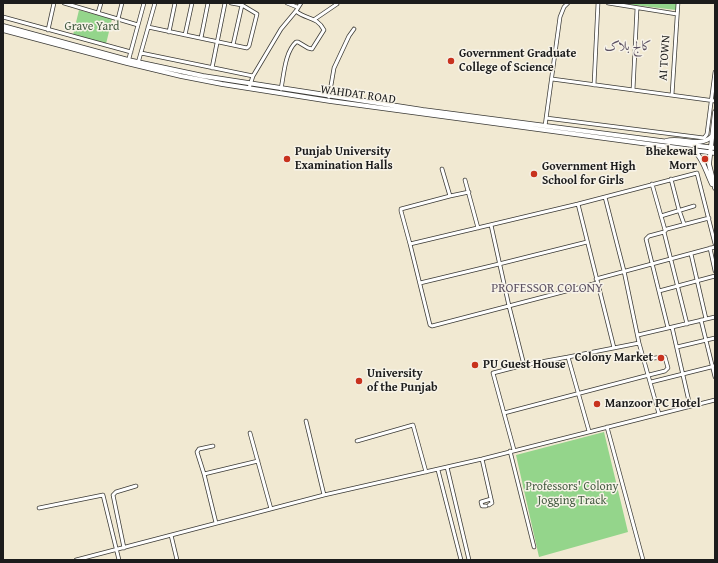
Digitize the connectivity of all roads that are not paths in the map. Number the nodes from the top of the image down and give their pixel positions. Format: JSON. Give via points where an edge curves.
{"nodes":[{"id":1,"x":54,"y":3,"type":"edge"},
{"id":2,"x":64,"y":3,"type":"edge"},
{"id":3,"x":101,"y":3,"type":"edge"},
{"id":4,"x":122,"y":3,"type":"edge"},
{"id":5,"x":144,"y":3,"type":"edge"},
{"id":6,"x":155,"y":3,"type":"edge"},
{"id":7,"x":175,"y":3,"type":"edge"},
{"id":8,"x":192,"y":3,"type":"edge"},
{"id":9,"x":208,"y":3,"type":"edge"},
{"id":10,"x":225,"y":3,"type":"edge"},
{"id":11,"x":231,"y":3,"type":"edge"},
{"id":12,"x":287,"y":3,"type":"edge"},
{"id":13,"x":301,"y":3,"type":"edge"},
{"id":14,"x":568,"y":3,"type":"edge"},
{"id":15,"x":598,"y":3,"type":"edge"},
{"id":16,"x":608,"y":3,"type":"edge"},
{"id":17,"x":678,"y":3,"type":"edge"},
{"id":18,"x":337,"y":4,"type":"dead end"},
{"id":19,"x":77,"y":5,"type":"edge"},
{"id":20,"x":242,"y":5,"type":"junction"},
{"id":21,"x":297,"y":7,"type":"junction"},
{"id":22,"x":637,"y":8,"type":"junction"},
{"id":23,"x":296,"y":11,"type":"junction"},
{"id":24,"x":98,"y":13,"type":"junction"},
{"id":25,"x":677,"y":14,"type":"junction"},
{"id":26,"x":3,"y":17,"type":"edge"},
{"id":27,"x":118,"y":19,"type":"junction"},
{"id":28,"x":315,"y":19,"type":"junction"},
{"id":29,"x":138,"y":25,"type":"junction"},
{"id":30,"x":3,"y":26,"type":"edge"},
{"id":31,"x":148,"y":27,"type":"junction"},
{"id":32,"x":354,"y":29,"type":"dead end"},
{"id":33,"x":3,"y":30,"type":"edge"},
{"id":34,"x":48,"y":30,"type":"junction"},
{"id":35,"x":169,"y":32,"type":"junction"},
{"id":36,"x":185,"y":35,"type":"junction"},
{"id":37,"x":201,"y":38,"type":"junction"},
{"id":38,"x":217,"y":42,"type":"junction"},
{"id":39,"x":233,"y":45,"type":"junction"},
{"id":40,"x":130,"y":52,"type":"junction"},
{"id":41,"x":141,"y":53,"type":"junction"},
{"id":42,"x":128,"y":62,"type":"junction"},
{"id":43,"x":138,"y":64,"type":"junction"},
{"id":44,"x":212,"y":68,"type":"junction"},
{"id":45,"x":715,"y":72,"type":"edge"},
{"id":46,"x":253,"y":76,"type":"junction"},
{"id":47,"x":552,"y":79,"type":"junction"},
{"id":48,"x":594,"y":85,"type":"junction"},
{"id":49,"x":249,"y":86,"type":"junction"},
{"id":50,"x":281,"y":89,"type":"junction"},
{"id":51,"x":633,"y":90,"type":"junction"},
{"id":52,"x":672,"y":95,"type":"junction"},
{"id":53,"x":329,"y":97,"type":"junction"},
{"id":54,"x":713,"y":100,"type":"edge"},
{"id":55,"x":715,"y":112,"type":"edge"},
{"id":56,"x":546,"y":118,"type":"junction"},
{"id":57,"x":545,"y":126,"type":"junction"},
{"id":58,"x":595,"y":135,"type":"junction"},
{"id":59,"x":712,"y":136,"type":"junction"},
{"id":60,"x":664,"y":142,"type":"junction"},
{"id":61,"x":713,"y":148,"type":"edge"},
{"id":62,"x":694,"y":150,"type":"junction"},
{"id":63,"x":713,"y":153,"type":"edge"},
{"id":64,"x":442,"y":169,"type":"dead end"},
{"id":65,"x":465,"y":180,"type":"dead end"},
{"id":66,"x":671,"y":180,"type":"junction"},
{"id":67,"x":652,"y":184,"type":"junction"},
{"id":68,"x":715,"y":188,"type":"edge"},
{"id":69,"x":468,"y":192,"type":"junction"},
{"id":70,"x":450,"y":196,"type":"junction"},
{"id":71,"x":605,"y":196,"type":"junction"},
{"id":72,"x":578,"y":204,"type":"junction"},
{"id":73,"x":694,"y":206,"type":"dead end"},
{"id":74,"x":679,"y":210,"type":"junction"},
{"id":75,"x":661,"y":216,"type":"junction"},
{"id":76,"x":709,"y":218,"type":"junction"},
{"id":77,"x":684,"y":224,"type":"junction"},
{"id":78,"x":490,"y":225,"type":"junction"},
{"id":79,"x":478,"y":228,"type":"junction"},
{"id":80,"x":664,"y":231,"type":"junction"},
{"id":81,"x":587,"y":242,"type":"junction"},
{"id":82,"x":410,"y":244,"type":"junction"},
{"id":83,"x":715,"y":245,"type":"edge"},
{"id":84,"x":710,"y":248,"type":"junction"},
{"id":85,"x":691,"y":254,"type":"junction"},
{"id":86,"x":671,"y":259,"type":"junction"},
{"id":87,"x":499,"y":264,"type":"junction"},
{"id":88,"x":652,"y":264,"type":"junction"},
{"id":89,"x":624,"y":271,"type":"junction"},
{"id":90,"x":715,"y":271,"type":"edge"},
{"id":91,"x":715,"y":276,"type":"edge"},
{"id":92,"x":596,"y":279,"type":"junction"},
{"id":93,"x":697,"y":281,"type":"junction"},
{"id":94,"x":420,"y":283,"type":"junction"},
{"id":95,"x":597,"y":283,"type":"junction"},
{"id":96,"x":678,"y":286,"type":"junction"},
{"id":97,"x":659,"y":291,"type":"junction"},
{"id":98,"x":509,"y":306,"type":"junction"},
{"id":99,"x":715,"y":317,"type":"edge"},
{"id":100,"x":706,"y":319,"type":"junction"},
{"id":101,"x":700,"y":320,"type":"junction"},
{"id":102,"x":687,"y":324,"type":"junction"},
{"id":103,"x":670,"y":328,"type":"junction"},
{"id":104,"x":638,"y":335,"type":"junction"},
{"id":105,"x":715,"y":338,"type":"edge"},
{"id":106,"x":706,"y":340,"type":"junction"},
{"id":107,"x":639,"y":343,"type":"junction"},
{"id":108,"x":676,"y":347,"type":"junction"},
{"id":109,"x":614,"y":348,"type":"junction"},
{"id":110,"x":568,"y":357,"type":"junction"},
{"id":111,"x":644,"y":359,"type":"junction"},
{"id":112,"x":524,"y":365,"type":"junction"},
{"id":113,"x":714,"y":366,"type":"edge"},
{"id":114,"x":682,"y":373,"type":"junction"},
{"id":115,"x":649,"y":376,"type":"junction"},
{"id":116,"x":715,"y":377,"type":"edge"},
{"id":117,"x":650,"y":382,"type":"junction"},
{"id":118,"x":579,"y":393,"type":"junction"},
{"id":119,"x":715,"y":400,"type":"edge"},
{"id":120,"x":690,"y":406,"type":"junction"},
{"id":121,"x":504,"y":413,"type":"junction"},
{"id":122,"x":659,"y":414,"type":"junction"},
{"id":123,"x":306,"y":421,"type":"dead end"},
{"id":124,"x":607,"y":427,"type":"junction"},
{"id":125,"x":589,"y":431,"type":"junction"},
{"id":126,"x":250,"y":433,"type":"dead end"},
{"id":127,"x":357,"y":441,"type":"dead end"},
{"id":128,"x":213,"y":446,"type":"dead end"},
{"id":129,"x":514,"y":450,"type":"junction"},
{"id":130,"x":510,"y":451,"type":"junction"},
{"id":131,"x":482,"y":459,"type":"junction"},
{"id":132,"x":258,"y":460,"type":"junction"},
{"id":133,"x":446,"y":467,"type":"junction"},
{"id":134,"x":438,"y":470,"type":"junction"},
{"id":135,"x":426,"y":472,"type":"junction"},
{"id":136,"x":204,"y":474,"type":"junction"},
{"id":137,"x":136,"y":486,"type":"dead end"},
{"id":138,"x":324,"y":495,"type":"junction"},
{"id":139,"x":491,"y":498,"type":"junction"},
{"id":140,"x":39,"y":508,"type":"dead end"},
{"id":141,"x":271,"y":509,"type":"junction"},
{"id":142,"x":216,"y":524,"type":"junction"},
{"id":143,"x":171,"y":535,"type":"junction"},
{"id":144,"x":534,"y":547,"type":"dead end"},
{"id":145,"x":124,"y":548,"type":"junction"},
{"id":146,"x":117,"y":549,"type":"junction"},
{"id":147,"x":76,"y":560,"type":"edge"},
{"id":148,"x":119,"y":560,"type":"edge"},
{"id":149,"x":177,"y":560,"type":"edge"},
{"id":150,"x":461,"y":560,"type":"edge"},
{"id":151,"x":469,"y":560,"type":"edge"},
{"id":152,"x":643,"y":560,"type":"edge"}],
"edges":[{"from":1,"to":34,"type":"street"},
{"from":2,"to":19,"type":"street"},
{"from":3,"to":24,"type":"street"},
{"from":4,"to":27,"type":"street"},
{"from":5,"to":29,"type":"street"},
{"from":6,"to":31,"type":"street"},
{"from":7,"to":35,"type":"street"},
{"from":8,"to":36,"type":"street"},
{"from":9,"to":37,"type":"street"},
{"from":10,"to":38,"type":"street"},
{"from":11,"to":20,"type":"street"},
{"from":12,"to":21,"type":"street"},
{"from":13,"to":21,"type":"street"},
{"from":14,"to":47,"type":"street","via":[[560,17]]},
{"from":15,"to":48,"type":"street"},
{"from":16,"to":22,"type":"street"},
{"from":17,"to":25,"type":"street","name":"AI TOWN"},
{"from":18,"to":28,"type":"street"},
{"from":19,"to":24,"type":"street"},
{"from":20,"to":39,"type":"street"},
{"from":20,"to":39,"type":"street","via":[[256,14],[249,46],[247,48]]},
{"from":21,"to":23,"type":"street"},
{"from":22,"to":25,"type":"street"},
{"from":22,"to":51,"type":"street"},
{"from":23,"to":28,"type":"street","via":[[301,16]]},
{"from":23,"to":46,"type":"street","via":[[281,29]]},
{"from":24,"to":27,"type":"street"},
{"from":25,"to":52,"type":"street","name":"AI TOWN"},
{"from":26,"to":34,"type":"street"},
{"from":27,"to":29,"type":"street"},
{"from":28,"to":50,"type":"street","via":[[322,26],[323,33],[312,48],[298,42],[292,46]]},
{"from":29,"to":40,"type":"street"},
{"from":30,"to":42,"type":"main road","name":"WAHDAT ROAD"},
{"from":31,"to":35,"type":"street"},
{"from":31,"to":41,"type":"street"},
{"from":32,"to":53,"type":"street","via":[[334,68]]},
{"from":33,"to":42,"type":"main road","name":"WAHDAT ROAD"},
{"from":34,"to":40,"type":"street"},
{"from":35,"to":36,"type":"street"},
{"from":36,"to":37,"type":"street"},
{"from":37,"to":38,"type":"street"},
{"from":38,"to":39,"type":"street"},
{"from":38,"to":44,"type":"street"},
{"from":40,"to":42,"type":"street"},
{"from":41,"to":43,"type":"street"},
{"from":41,"to":44,"type":"street"},
{"from":42,"to":43,"type":"main road","name":"WAHDAT ROAD"},
{"from":43,"to":49,"type":"main road","name":"WAHDAT ROAD","via":[[181,76]]},
{"from":44,"to":46,"type":"street"},
{"from":45,"to":54,"type":"street"},
{"from":46,"to":49,"type":"street"},
{"from":47,"to":48,"type":"street"},
{"from":47,"to":56,"type":"street"},
{"from":48,"to":51,"type":"street"},
{"from":49,"to":50,"type":"main road","name":"WAHDAT ROAD"},
{"from":49,"to":58,"type":"main road","name":"WAHDAT ROAD","via":[[330,101]]},
{"from":50,"to":53,"type":"main road","name":"WAHDAT ROAD"},
{"from":51,"to":52,"type":"street"},
{"from":52,"to":54,"type":"street","name":"AI TOWN"},
{"from":53,"to":57,"type":"main road","name":"WAHDAT ROAD"},
{"from":54,"to":56,"type":"street","via":[[704,138]]},
{"from":55,"to":59,"type":"main road"},
{"from":56,"to":57,"type":"street"},
{"from":57,"to":58,"type":"main road","name":"WAHDAT ROAD"},
{"from":58,"to":60,"type":"main road","name":"WAHDAT ROAD"},
{"from":58,"to":62,"type":"main road","name":"WAHDAT ROAD"},
{"from":59,"to":60,"type":"main road","via":[[704,142],[672,139]]},
{"from":59,"to":61,"type":"main road"},
{"from":60,"to":61,"type":"main road","name":"WAHDAT ROAD"},
{"from":61,"to":63,"type":"main road"},
{"from":62,"to":63,"type":"main road","name":"WAHDAT ROAD"},
{"from":62,"to":68,"type":"main road","via":[[701,157]]},
{"from":63,"to":68,"type":"main road","via":[[709,164]]},
{"from":64,"to":70,"type":"street"},
{"from":65,"to":69,"type":"street"},
{"from":66,"to":67,"type":"street"},
{"from":66,"to":74,"type":"street"},
{"from":66,"to":76,"type":"street","via":[[697,173]]},
{"from":67,"to":71,"type":"street"},
{"from":67,"to":75,"type":"street"},
{"from":69,"to":70,"type":"street"},
{"from":69,"to":79,"type":"street"},
{"from":70,"to":82,"type":"street","via":[[401,209]]},
{"from":71,"to":72,"type":"street"},
{"from":71,"to":89,"type":"street"},
{"from":72,"to":78,"type":"street"},
{"from":72,"to":81,"type":"street"},
{"from":73,"to":74,"type":"street"},
{"from":74,"to":75,"type":"street"},
{"from":74,"to":77,"type":"street"},
{"from":75,"to":80,"type":"street"},
{"from":76,"to":77,"type":"street"},
{"from":76,"to":83,"type":"street"},
{"from":77,"to":80,"type":"street"},
{"from":78,"to":79,"type":"street"},
{"from":78,"to":87,"type":"street"},
{"from":79,"to":82,"type":"street"},
{"from":80,"to":86,"type":"street"},
{"from":80,"to":88,"type":"street","via":[[647,238]]},
{"from":81,"to":87,"type":"street"},
{"from":81,"to":92,"type":"street"},
{"from":82,"to":94,"type":"street"},
{"from":83,"to":84,"type":"street"},
{"from":84,"to":85,"type":"street"},
{"from":84,"to":90,"type":"street"},
{"from":85,"to":86,"type":"street"},
{"from":85,"to":93,"type":"street"},
{"from":86,"to":88,"type":"street"},
{"from":86,"to":96,"type":"street"},
{"from":87,"to":94,"type":"street"},
{"from":87,"to":98,"type":"street"},
{"from":88,"to":89,"type":"street"},
{"from":88,"to":97,"type":"street"},
{"from":89,"to":92,"type":"street"},
{"from":89,"to":104,"type":"street"},
{"from":91,"to":93,"type":"street"},
{"from":92,"to":95,"type":"street"},
{"from":93,"to":96,"type":"street"},
{"from":93,"to":100,"type":"street"},
{"from":94,"to":98,"type":"street","via":[[432,326]]},
{"from":95,"to":98,"type":"street"},
{"from":95,"to":109,"type":"street"},
{"from":96,"to":97,"type":"street"},
{"from":96,"to":102,"type":"street"},
{"from":97,"to":103,"type":"street"},
{"from":98,"to":112,"type":"street"},
{"from":99,"to":100,"type":"street"},
{"from":100,"to":101,"type":"street"},
{"from":101,"to":102,"type":"street"},
{"from":101,"to":106,"type":"street"},
{"from":102,"to":103,"type":"street"},
{"from":103,"to":104,"type":"street"},
{"from":103,"to":108,"type":"street"},
{"from":104,"to":107,"type":"street"},
{"from":105,"to":106,"type":"street"},
{"from":106,"to":108,"type":"street"},
{"from":106,"to":113,"type":"street"},
{"from":107,"to":109,"type":"street"},
{"from":107,"to":111,"type":"street"},
{"from":108,"to":114,"type":"street"},
{"from":109,"to":110,"type":"street"},
{"from":110,"to":112,"type":"street"},
{"from":110,"to":118,"type":"street"},
{"from":111,"to":115,"type":"street"},
{"from":111,"to":115,"type":"street","via":[[666,359],[667,370]]},
{"from":112,"to":121,"type":"street","via":[[493,373]]},
{"from":113,"to":114,"type":"street"},
{"from":113,"to":116,"type":"street"},
{"from":114,"to":117,"type":"street"},
{"from":114,"to":120,"type":"street"},
{"from":115,"to":117,"type":"street"},
{"from":115,"to":118,"type":"street"},
{"from":117,"to":122,"type":"street"},
{"from":118,"to":121,"type":"street"},
{"from":118,"to":125,"type":"street"},
{"from":119,"to":120,"type":"street"},
{"from":120,"to":122,"type":"street"},
{"from":121,"to":129,"type":"street"},
{"from":122,"to":124,"type":"street"},
{"from":123,"to":138,"type":"street"},
{"from":124,"to":125,"type":"street"},
{"from":124,"to":152,"type":"street"},
{"from":125,"to":129,"type":"street"},
{"from":126,"to":132,"type":"street"},
{"from":127,"to":135,"type":"street","via":[[413,425]]},
{"from":128,"to":136,"type":"street","via":[[197,450]]},
{"from":129,"to":130,"type":"street"},
{"from":130,"to":131,"type":"street"},
{"from":130,"to":144,"type":"street"},
{"from":131,"to":133,"type":"street"},
{"from":131,"to":139,"type":"street"},
{"from":132,"to":136,"type":"street"},
{"from":132,"to":141,"type":"street"},
{"from":133,"to":134,"type":"street"},
{"from":133,"to":151,"type":"street"},
{"from":134,"to":135,"type":"street"},
{"from":134,"to":150,"type":"street"},
{"from":135,"to":138,"type":"street"},
{"from":136,"to":142,"type":"street"},
{"from":137,"to":145,"type":"street","via":[[113,495]]},
{"from":138,"to":141,"type":"street"},
{"from":139,"to":139,"type":"street","via":[[481,501],[482,506],[492,504]]},
{"from":140,"to":146,"type":"street","via":[[103,495]]},
{"from":141,"to":142,"type":"street"},
{"from":142,"to":143,"type":"street"},
{"from":143,"to":145,"type":"street"},
{"from":143,"to":149,"type":"street"},
{"from":145,"to":146,"type":"street"},
{"from":146,"to":147,"type":"street"},
{"from":146,"to":148,"type":"street"}]}
